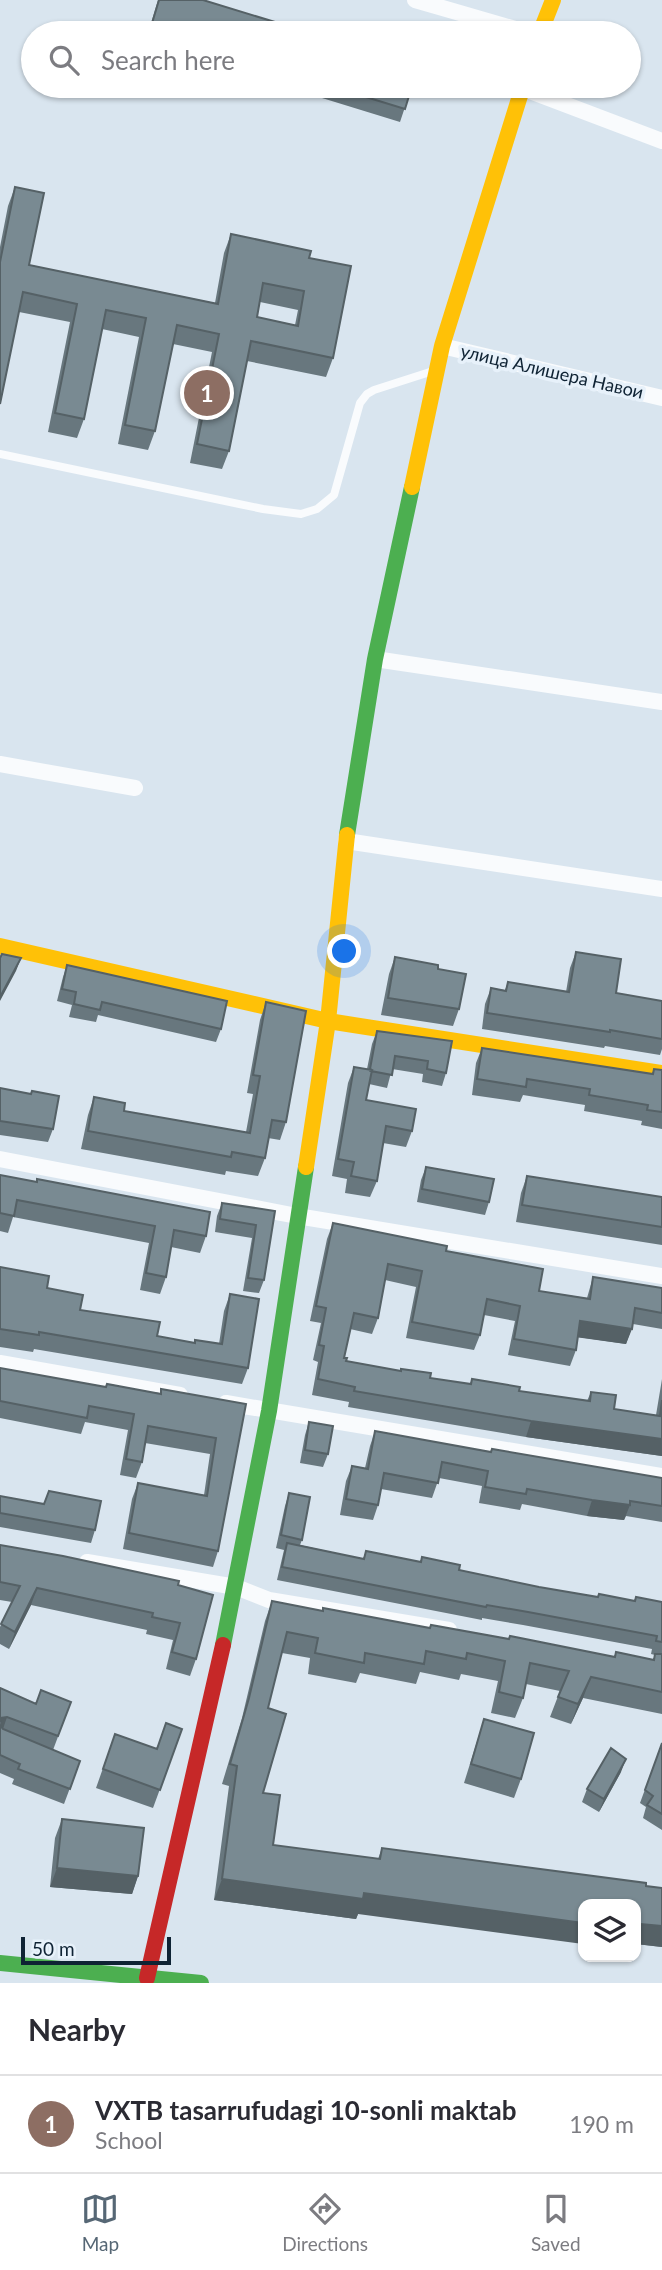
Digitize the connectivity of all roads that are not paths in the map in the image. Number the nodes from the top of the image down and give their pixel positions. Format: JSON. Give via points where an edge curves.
{"nodes":[{"id":1,"x":415,"y":0,"type":"edge"},
{"id":2,"x":553,"y":0,"type":"edge"},
{"id":3,"x":488,"y":21,"type":"edge"},
{"id":4,"x":545,"y":21,"type":"edge"},
{"id":5,"x":520,"y":98,"type":"edge"},
{"id":6,"x":551,"y":98,"type":"edge"},
{"id":7,"x":662,"y":141,"type":"edge"},
{"id":8,"x":442,"y":346,"type":"junction"},
{"id":9,"x":436,"y":370,"type":"junction"},
{"id":10,"x":662,"y":398,"type":"edge"},
{"id":11,"x":0,"y":454,"type":"edge"},
{"id":12,"x":375,"y":659,"type":"junction"},
{"id":13,"x":662,"y":702,"type":"edge"},
{"id":14,"x":0,"y":765,"type":"edge"},
{"id":15,"x":135,"y":788,"type":"dead end"},
{"id":16,"x":346,"y":841,"type":"junction"},
{"id":17,"x":662,"y":889,"type":"edge"},
{"id":18,"x":0,"y":946,"type":"edge"},
{"id":19,"x":328,"y":1021,"type":"junction"},
{"id":20,"x":662,"y":1073,"type":"edge"},
{"id":21,"x":0,"y":1159,"type":"edge"},
{"id":22,"x":297,"y":1216,"type":"junction"},
{"id":23,"x":662,"y":1276,"type":"edge"},
{"id":24,"x":0,"y":1363,"type":"edge"},
{"id":25,"x":269,"y":1411,"type":"junction"},
{"id":26,"x":662,"y":1476,"type":"edge"},
{"id":27,"x":73,"y":1560,"type":"edge"},
{"id":28,"x":236,"y":1587,"type":"junction"},
{"id":29,"x":458,"y":1632,"type":"edge"},
{"id":30,"x":0,"y":1963,"type":"edge"},
{"id":31,"x":147,"y":1978,"type":"junction"},
{"id":32,"x":201,"y":1983,"type":"edge"}],
"edges":[{"from":1,"to":3,"type":"street"},
{"from":2,"to":4,"type":"street"},
{"from":5,"to":8,"type":"street"},
{"from":6,"to":7,"type":"street"},
{"from":8,"to":9,"type":"street"},
{"from":8,"to":10,"type":"street","name":"улица Алишера Навои"},
{"from":9,"to":11,"type":"lane","via":[[367,394],[360,403],[334,495],[317,509],[301,514]]},
{"from":9,"to":12,"type":"street"},
{"from":12,"to":13,"type":"street"},
{"from":12,"to":16,"type":"street"},
{"from":14,"to":15,"type":"street"},
{"from":16,"to":17,"type":"street"},
{"from":16,"to":19,"type":"street"},
{"from":18,"to":19,"type":"street"},
{"from":19,"to":20,"type":"street"},
{"from":19,"to":22,"type":"street"},
{"from":21,"to":22,"type":"street"},
{"from":22,"to":23,"type":"street"},
{"from":22,"to":25,"type":"street"},
{"from":24,"to":25,"type":"street"},
{"from":25,"to":26,"type":"street"},
{"from":25,"to":28,"type":"street"},
{"from":27,"to":28,"type":"street"},
{"from":28,"to":29,"type":"street","via":[[269,1600]]},
{"from":28,"to":31,"type":"street"},
{"from":30,"to":31,"type":"street"},
{"from":31,"to":32,"type":"street"}]}
